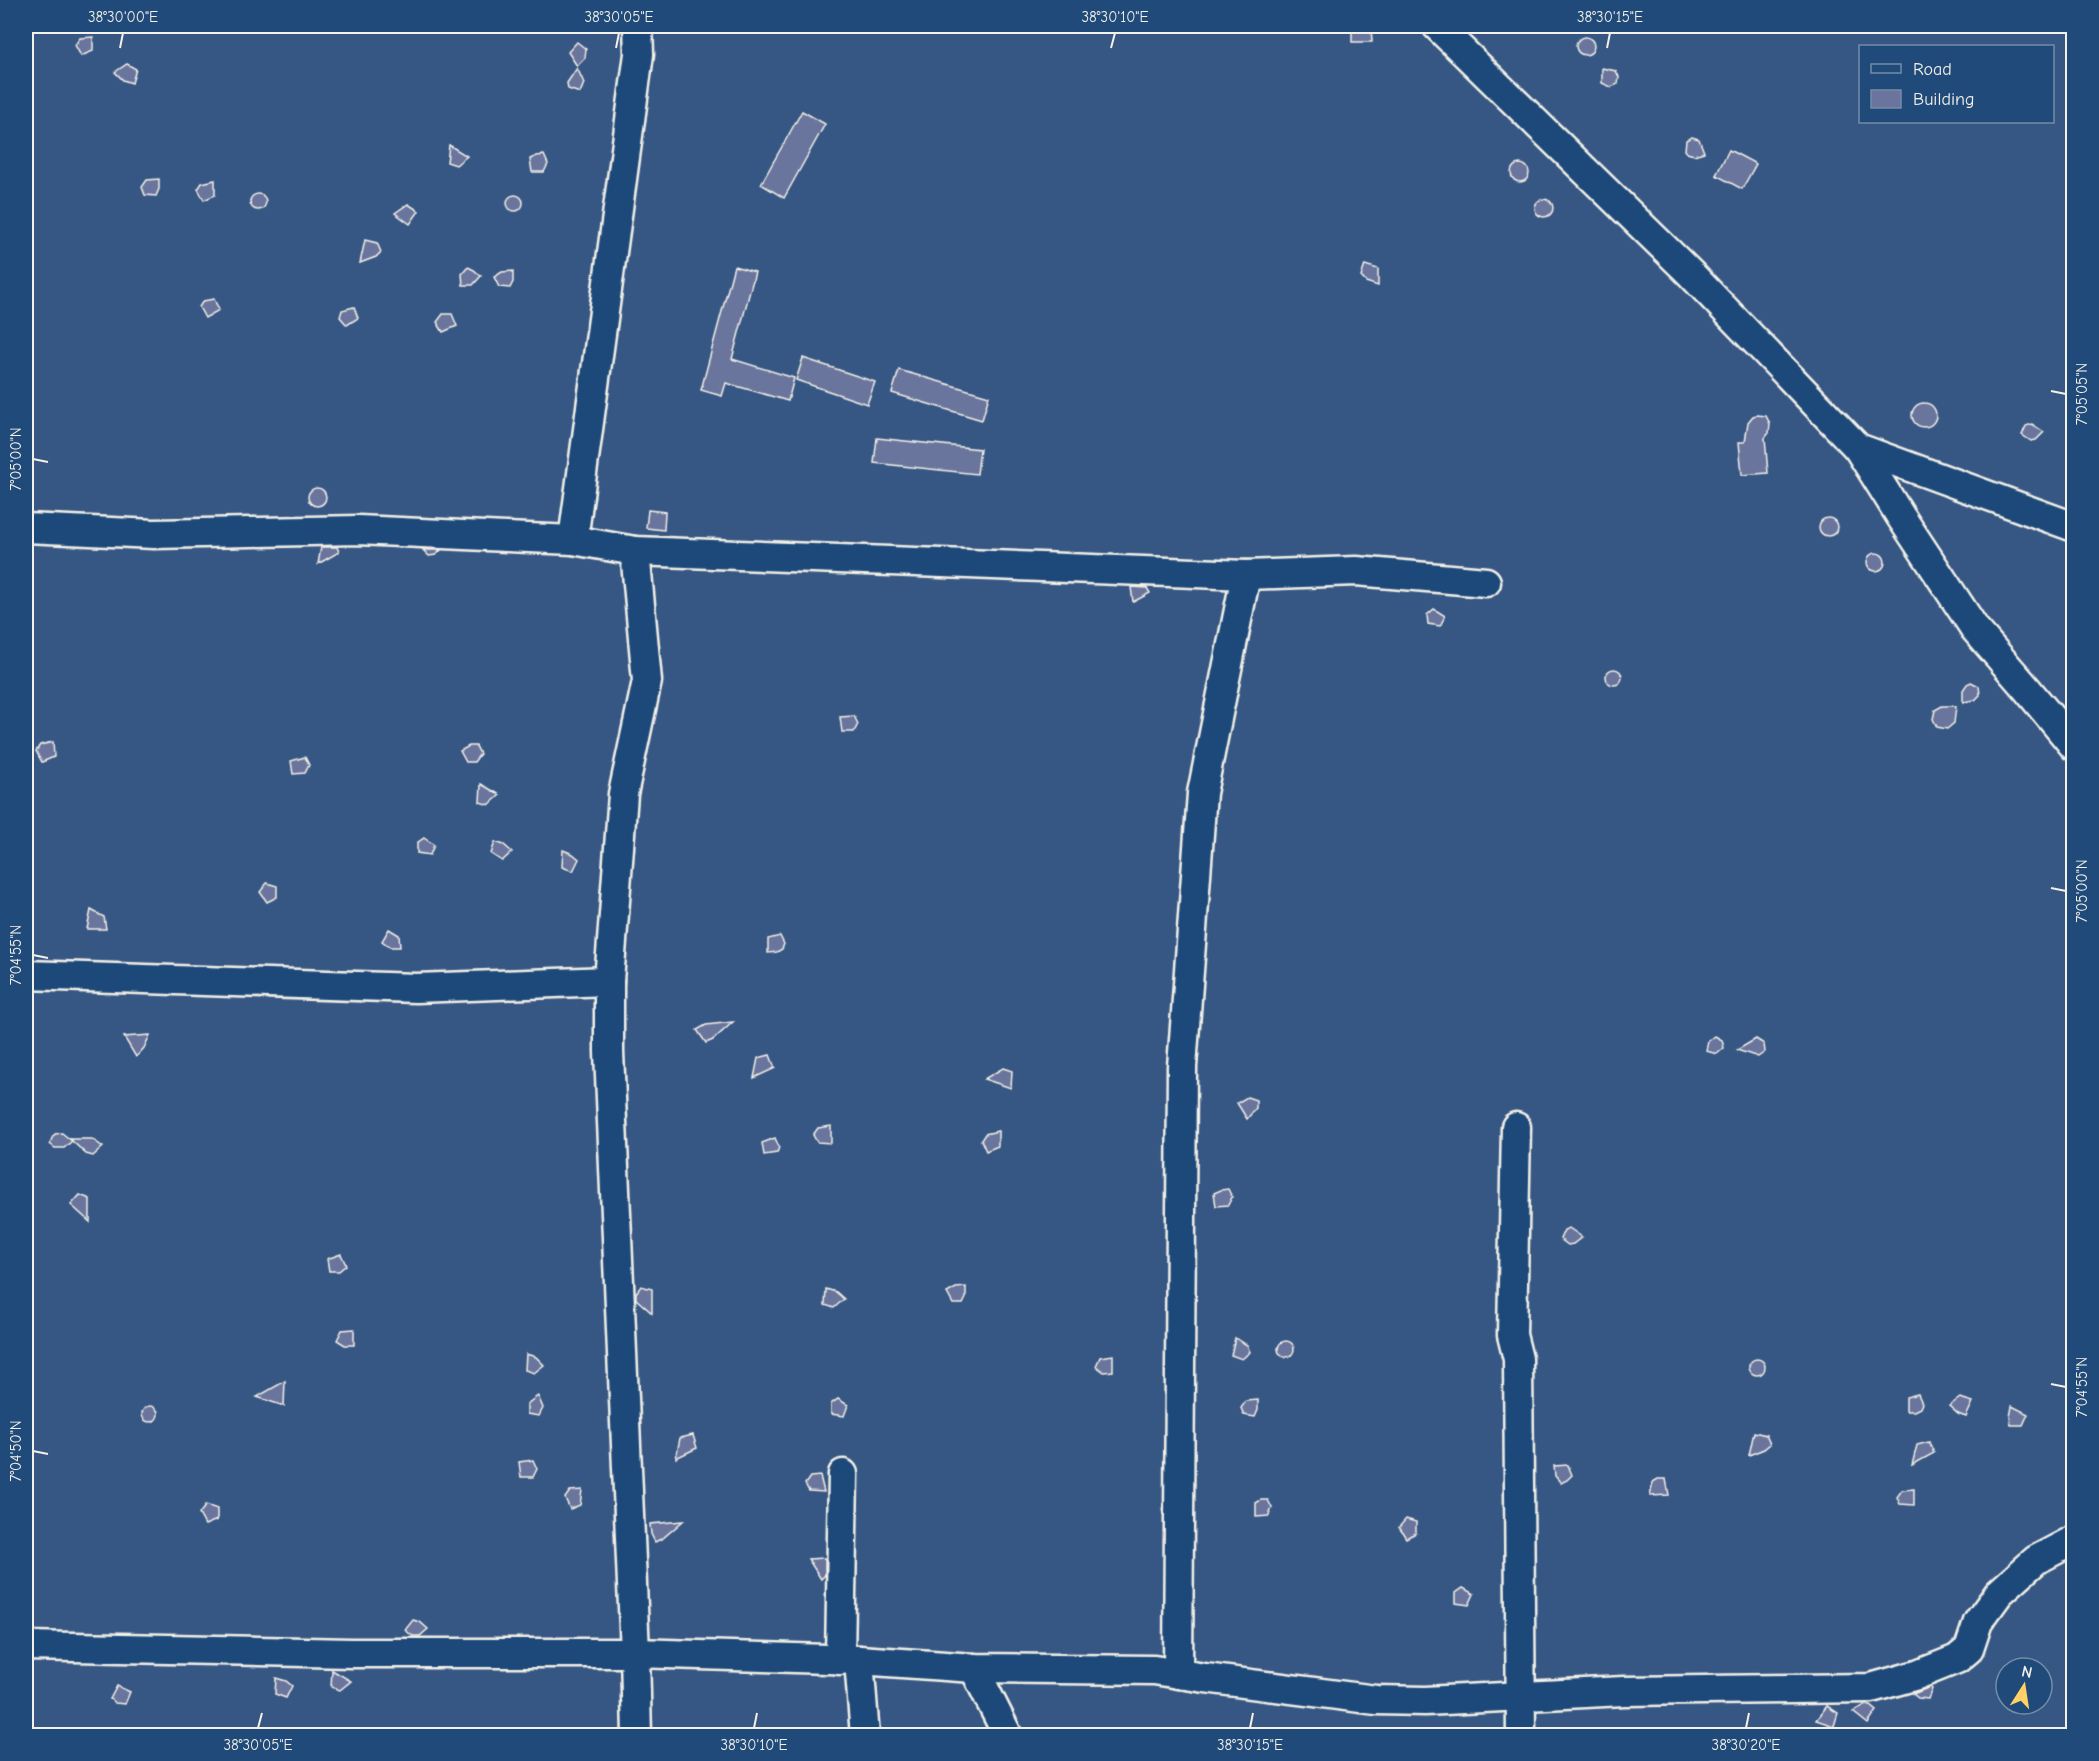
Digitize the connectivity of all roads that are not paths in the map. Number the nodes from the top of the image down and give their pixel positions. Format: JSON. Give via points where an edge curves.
{"nodes":[{"id":1,"x":638,"y":26,"type":"edge"},
{"id":2,"x":1437,"y":26,"type":"edge"},
{"id":3,"x":1858,"y":448,"type":"junction"},
{"id":4,"x":2073,"y":527,"type":"edge"},
{"id":5,"x":26,"y":528,"type":"edge"},
{"id":6,"x":573,"y":540,"type":"junction"},
{"id":7,"x":635,"y":551,"type":"junction"},
{"id":8,"x":1246,"y":575,"type":"junction"},
{"id":9,"x":1486,"y":582,"type":"dead end"},
{"id":10,"x":2073,"y":746,"type":"edge"},
{"id":11,"x":26,"y":975,"type":"edge"},
{"id":12,"x":609,"y":981,"type":"junction"},
{"id":13,"x":1516,"y":1127,"type":"dead end"},
{"id":14,"x":843,"y":1474,"type":"dead end"},
{"id":15,"x":2073,"y":1540,"type":"edge"},
{"id":16,"x":26,"y":1646,"type":"edge"},
{"id":17,"x":635,"y":1653,"type":"junction"},
{"id":18,"x":849,"y":1660,"type":"junction"},
{"id":19,"x":974,"y":1668,"type":"junction"},
{"id":20,"x":1178,"y":1674,"type":"junction"},
{"id":21,"x":1520,"y":1696,"type":"junction"},
{"id":22,"x":637,"y":1736,"type":"edge"},
{"id":23,"x":865,"y":1736,"type":"edge"},
{"id":24,"x":1008,"y":1736,"type":"edge"},
{"id":25,"x":1521,"y":1736,"type":"edge"}],
"edges":[{"from":1,"to":6,"type":"street","via":[[639,54]]},
{"from":2,"to":3,"type":"street","via":[[1690,273]]},
{"from":3,"to":4,"type":"street"},
{"from":3,"to":10,"type":"street","via":[[1975,629]]},
{"from":5,"to":6,"type":"street","via":[[154,534],[358,530]]},
{"from":6,"to":7,"type":"street"},
{"from":7,"to":8,"type":"street"},
{"from":7,"to":12,"type":"street","via":[[647,681],[623,794]]},
{"from":8,"to":9,"type":"street","via":[[1356,571]]},
{"from":8,"to":20,"type":"street","via":[[1202,793],[1182,1067]]},
{"from":11,"to":12,"type":"street","via":[[416,988]]},
{"from":12,"to":17,"type":"street"},
{"from":13,"to":21,"type":"street","via":[[1512,1335],[1518,1359]]},
{"from":14,"to":18,"type":"street"},
{"from":15,"to":21,"type":"street","via":[[2036,1560],[1999,1593],[1978,1622],[1969,1649],[1957,1659],[1871,1688]]},
{"from":16,"to":17,"type":"street","via":[[351,1653]]},
{"from":17,"to":18,"type":"street"},
{"from":17,"to":22,"type":"street"},
{"from":18,"to":19,"type":"street"},
{"from":18,"to":23,"type":"street"},
{"from":19,"to":20,"type":"street","via":[[1154,1670]]},
{"from":19,"to":24,"type":"street"},
{"from":20,"to":21,"type":"street","via":[[1376,1700]]},
{"from":21,"to":25,"type":"street"}]}
